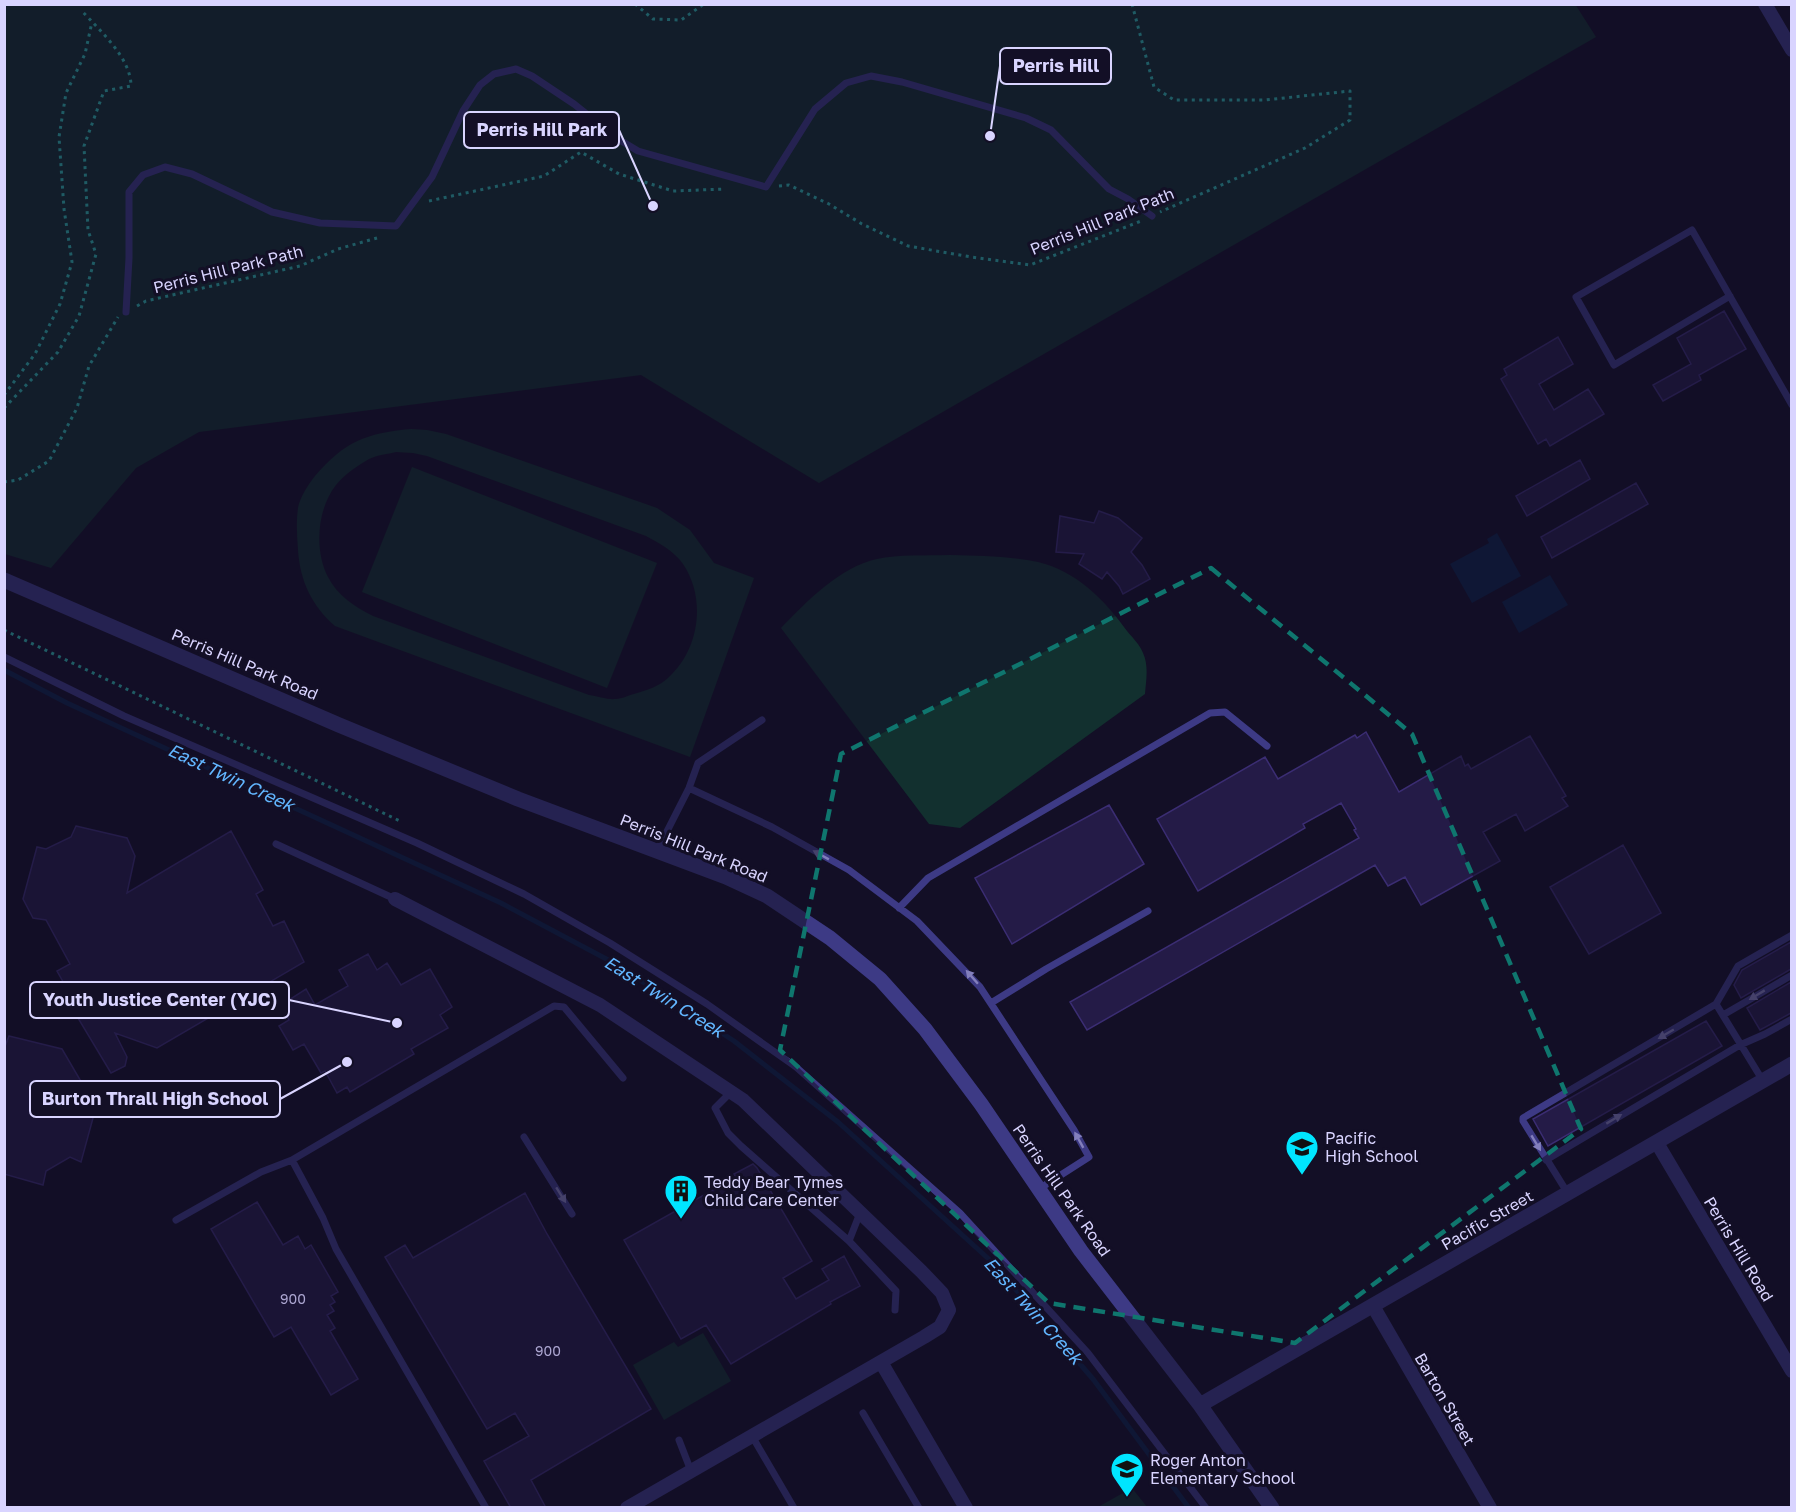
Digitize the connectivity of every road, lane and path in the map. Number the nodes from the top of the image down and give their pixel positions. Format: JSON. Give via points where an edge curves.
{"nodes":[{"id":1,"x":635,"y":4,"type":"edge"},
{"id":2,"x":704,"y":4,"type":"edge"},
{"id":3,"x":1132,"y":4,"type":"edge"},
{"id":4,"x":1765,"y":4,"type":"edge"},
{"id":5,"x":82,"y":11,"type":"dead end"},
{"id":6,"x":92,"y":22,"type":"junction"},
{"id":7,"x":1791,"y":50,"type":"edge"},
{"id":8,"x":766,"y":186,"type":"junction"},
{"id":9,"x":729,"y":188,"type":"dead end"},
{"id":10,"x":424,"y":205,"type":"dead end"},
{"id":11,"x":1152,"y":216,"type":"junction"},
{"id":12,"x":396,"y":226,"type":"junction"},
{"id":13,"x":1730,"y":296,"type":"junction"},
{"id":14,"x":126,"y":312,"type":"junction"},
{"id":15,"x":4,"y":395,"type":"edge"},
{"id":16,"x":1791,"y":405,"type":"edge"},
{"id":17,"x":4,"y":408,"type":"edge"},
{"id":18,"x":4,"y":482,"type":"edge"},
{"id":19,"x":4,"y":580,"type":"edge"},
{"id":20,"x":4,"y":630,"type":"edge"},
{"id":21,"x":4,"y":657,"type":"edge"},
{"id":22,"x":762,"y":720,"type":"dead end"},
{"id":23,"x":1267,"y":746,"type":"dead end"},
{"id":24,"x":689,"y":788,"type":"junction"},
{"id":25,"x":410,"y":826,"type":"dead end"},
{"id":26,"x":276,"y":844,"type":"dead end"},
{"id":27,"x":657,"y":851,"type":"junction"},
{"id":28,"x":395,"y":899,"type":"joint"},
{"id":29,"x":899,"y":908,"type":"junction"},
{"id":30,"x":1148,"y":910,"type":"dead end"},
{"id":31,"x":1791,"y":935,"type":"edge"},
{"id":32,"x":1791,"y":975,"type":"edge"},
{"id":33,"x":991,"y":1003,"type":"junction"},
{"id":34,"x":1716,"y":1004,"type":"junction"},
{"id":35,"x":1723,"y":1015,"type":"junction"},
{"id":36,"x":1791,"y":1019,"type":"edge"},
{"id":37,"x":1740,"y":1045,"type":"junction"},
{"id":38,"x":1791,"y":1064,"type":"edge"},
{"id":39,"x":623,"y":1078,"type":"dead end"},
{"id":40,"x":1763,"y":1081,"type":"junction"},
{"id":41,"x":731,"y":1092,"type":"junction"},
{"id":42,"x":524,"y":1137,"type":"dead end"},
{"id":43,"x":1657,"y":1143,"type":"junction"},
{"id":44,"x":292,"y":1160,"type":"junction"},
{"id":45,"x":1546,"y":1160,"type":"junction"},
{"id":46,"x":1039,"y":1190,"type":"junction"},
{"id":47,"x":1569,"y":1194,"type":"junction"},
{"id":48,"x":860,"y":1212,"type":"junction"},
{"id":49,"x":572,"y":1214,"type":"dead end"},
{"id":50,"x":176,"y":1220,"type":"dead end"},
{"id":51,"x":849,"y":1241,"type":"junction"},
{"id":52,"x":1372,"y":1306,"type":"junction"},
{"id":53,"x":895,"y":1310,"type":"dead end"},
{"id":54,"x":881,"y":1362,"type":"junction"},
{"id":55,"x":1791,"y":1371,"type":"edge"},
{"id":56,"x":1200,"y":1405,"type":"junction"},
{"id":57,"x":863,"y":1413,"type":"dead end"},
{"id":58,"x":752,"y":1436,"type":"junction"},
{"id":59,"x":679,"y":1440,"type":"dead end"},
{"id":60,"x":691,"y":1471,"type":"junction"},
{"id":61,"x":486,"y":1508,"type":"edge"},
{"id":62,"x":627,"y":1508,"type":"edge"},
{"id":63,"x":794,"y":1508,"type":"edge"},
{"id":64,"x":919,"y":1508,"type":"edge"},
{"id":65,"x":966,"y":1508,"type":"edge"},
{"id":66,"x":1206,"y":1508,"type":"edge"},
{"id":67,"x":1272,"y":1508,"type":"edge"},
{"id":68,"x":1490,"y":1508,"type":"edge"}],
"edges":[{"from":1,"to":2,"type":"path","via":[[653,19],[681,20]]},
{"from":3,"to":11,"type":"path","name":"Perris Hill Park Path","via":[[1154,87],[1174,100],[1265,100],[1350,91],[1350,120],[1305,148]]},
{"from":4,"to":7,"type":"street"},
{"from":5,"to":6,"type":"path"},
{"from":6,"to":15,"type":"path","via":[[85,54],[66,93],[58,137],[72,262],[60,304],[35,354]]},
{"from":6,"to":17,"type":"path","via":[[131,75],[131,86],[104,91],[84,147],[88,230],[96,254],[79,316],[58,352]]},
{"from":8,"to":11,"type":"path","name":"Perris Hill Park Path","via":[[789,185],[908,246],[1030,265]]},
{"from":8,"to":11,"type":"lane","via":[[815,109],[846,83],[871,76],[1026,118],[1051,130],[1109,189]]},
{"from":8,"to":12,"type":"lane","via":[[638,151],[574,104],[516,69],[494,74],[480,85],[432,177]]},
{"from":9,"to":10,"type":"path","via":[[673,191],[619,174],[581,152],[544,176],[431,199]]},
{"from":12,"to":14,"type":"path","name":"Perris Hill Park Path","via":[[380,237],[338,249],[300,266],[146,301]]},
{"from":12,"to":14,"type":"lane","via":[[320,223],[272,212],[192,174],[165,167],[143,175],[129,192]]},
{"from":13,"to":13,"type":"lane","via":[[1692,230],[1576,297],[1614,365]]},
{"from":13,"to":16,"type":"lane"},
{"from":14,"to":18,"type":"path","name":"Perris Hill Park Path","via":[[117,317],[89,366],[77,408],[50,461],[18,480]]},
{"from":19,"to":27,"type":"street","name":"Perris Hill Park Road","via":[[507,795]]},
{"from":20,"to":25,"type":"path"},
{"from":21,"to":66,"type":"lane","via":[[124,716],[417,843],[524,894],[610,943],[770,1048],[960,1213],[1088,1353]]},
{"from":22,"to":24,"type":"lane","via":[[698,763]]},
{"from":23,"to":29,"type":"lane","via":[[1226,712],[1210,713],[928,879]]},
{"from":24,"to":27,"type":"lane"},
{"from":29,"to":24,"type":"lane","one_way":true,"via":[[849,870],[772,827]]},
{"from":26,"to":28,"type":"lane"},
{"from":27,"to":46,"type":"street","name":"Perris Hill Park Road","via":[[766,896],[830,938],[879,979],[925,1029]]},
{"from":28,"to":41,"type":"street","via":[[600,1005]]},
{"from":33,"to":29,"type":"lane","one_way":true,"via":[[961,964]]},
{"from":30,"to":33,"type":"lane"},
{"from":31,"to":34,"type":"lane","via":[[1738,966]]},
{"from":32,"to":35,"type":"lane","one_way":true},
{"from":46,"to":33,"type":"lane","one_way":true,"via":[[1089,1157]]},
{"from":34,"to":35,"type":"lane"},
{"from":34,"to":45,"type":"lane","one_way":true,"via":[[1523,1118]]},
{"from":35,"to":37,"type":"lane"},
{"from":36,"to":37,"type":"lane"},
{"from":37,"to":40,"type":"lane"},
{"from":45,"to":37,"type":"lane","one_way":true},
{"from":38,"to":40,"type":"street","name":"Pacific Street"},
{"from":39,"to":44,"type":"lane","via":[[564,1007],[554,1006]]},
{"from":40,"to":43,"type":"street","name":"Pacific Street"},
{"from":41,"to":48,"type":"street"},
{"from":41,"to":51,"type":"lane","via":[[715,1108],[728,1133]]},
{"from":42,"to":49,"type":"lane","one_way":true},
{"from":43,"to":47,"type":"street","name":"Pacific Street"},
{"from":43,"to":55,"type":"street","name":"Perris Hill Road"},
{"from":44,"to":50,"type":"lane","via":[[261,1172]]},
{"from":44,"to":61,"type":"lane","via":[[336,1249]]},
{"from":45,"to":47,"type":"lane"},
{"from":46,"to":56,"type":"street","name":"Perris Hill Park Road"},
{"from":47,"to":52,"type":"street","name":"Pacific Street"},
{"from":48,"to":51,"type":"lane"},
{"from":48,"to":54,"type":"street","via":[[942,1293],[949,1310],[940,1327]]},
{"from":51,"to":53,"type":"lane","via":[[896,1291]]},
{"from":52,"to":56,"type":"street","name":"Pacific Street"},
{"from":52,"to":68,"type":"street","name":"Barton Street"},
{"from":54,"to":58,"type":"street"},
{"from":54,"to":65,"type":"street"},
{"from":56,"to":67,"type":"street","name":"Perris Hill Park Road"},
{"from":57,"to":64,"type":"lane"},
{"from":58,"to":60,"type":"street"},
{"from":58,"to":63,"type":"lane"},
{"from":59,"to":60,"type":"lane"},
{"from":60,"to":62,"type":"street"}]}
